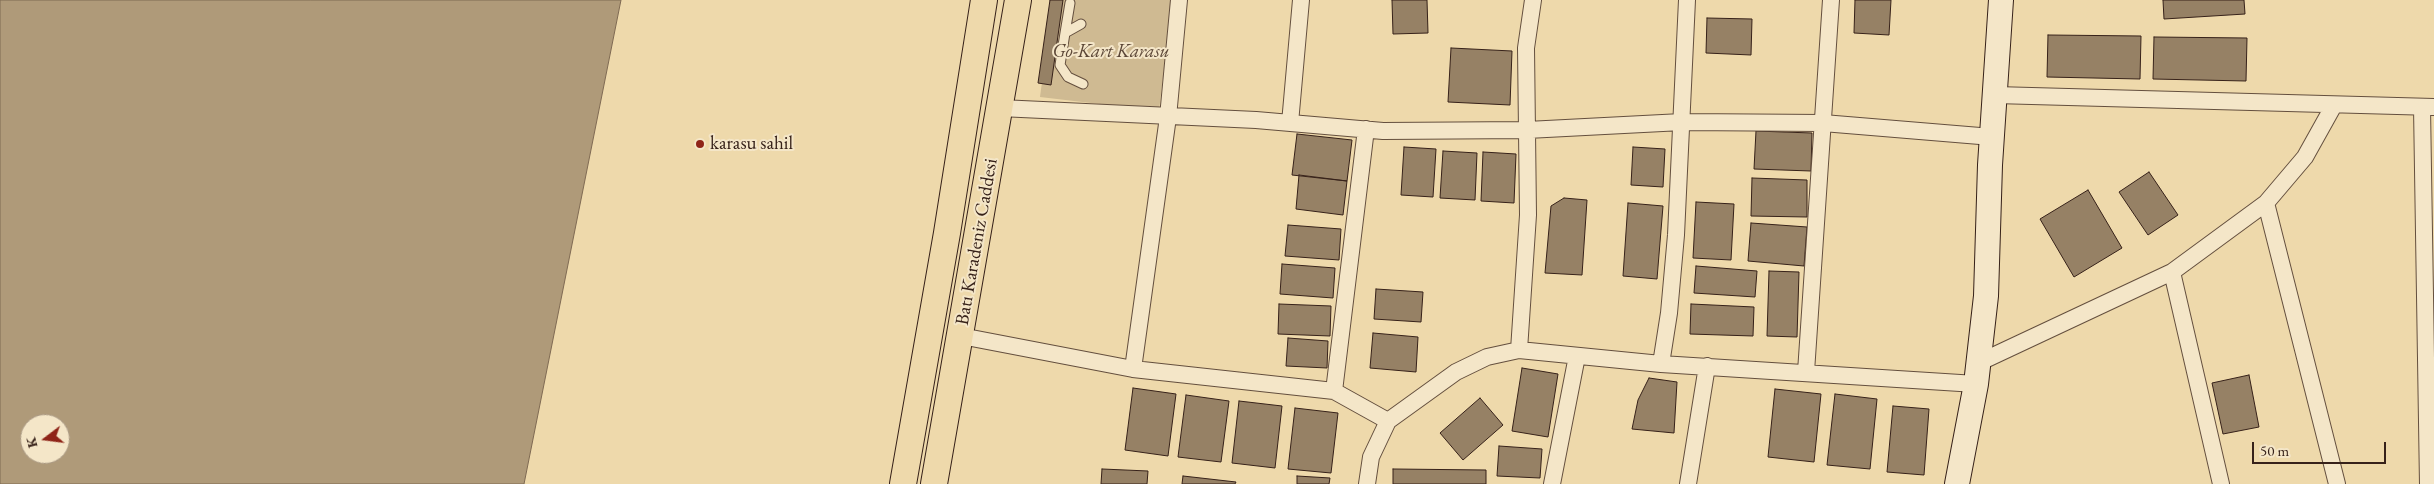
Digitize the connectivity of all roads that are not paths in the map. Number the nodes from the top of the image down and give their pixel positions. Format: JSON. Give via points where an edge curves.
{"nodes":[{"id":1,"x":984,"y":0,"type":"edge"},
{"id":2,"x":1018,"y":0,"type":"edge"},
{"id":3,"x":1179,"y":0,"type":"edge"},
{"id":4,"x":1300,"y":0,"type":"edge"},
{"id":5,"x":1533,"y":0,"type":"edge"},
{"id":6,"x":1687,"y":0,"type":"edge"},
{"id":7,"x":1831,"y":0,"type":"edge"},
{"id":8,"x":2001,"y":0,"type":"edge"},
{"id":9,"x":1070,"y":3,"type":"dead end"},
{"id":10,"x":1081,"y":24,"type":"dead end"},
{"id":11,"x":1065,"y":33,"type":"junction"},
{"id":12,"x":1083,"y":84,"type":"dead end"},
{"id":13,"x":1995,"y":95,"type":"junction"},
{"id":14,"x":2334,"y":105,"type":"junction"},
{"id":15,"x":2428,"y":107,"type":"edge"},
{"id":16,"x":1000,"y":108,"type":"junction"},
{"id":17,"x":1168,"y":117,"type":"junction"},
{"id":18,"x":1682,"y":122,"type":"junction"},
{"id":19,"x":1290,"y":123,"type":"junction"},
{"id":20,"x":1823,"y":123,"type":"junction"},
{"id":21,"x":1366,"y":129,"type":"junction"},
{"id":22,"x":1527,"y":130,"type":"junction"},
{"id":23,"x":1992,"y":137,"type":"junction"},
{"id":24,"x":2266,"y":203,"type":"junction"},
{"id":25,"x":2172,"y":272,"type":"junction"},
{"id":26,"x":962,"y":336,"type":"junction"},
{"id":27,"x":1518,"y":350,"type":"junction"},
{"id":28,"x":1577,"y":356,"type":"junction"},
{"id":29,"x":1661,"y":364,"type":"junction"},
{"id":30,"x":1707,"y":366,"type":"junction"},
{"id":31,"x":1133,"y":368,"type":"junction"},
{"id":32,"x":1806,"y":372,"type":"junction"},
{"id":33,"x":1977,"y":374,"type":"junction"},
{"id":34,"x":1334,"y":391,"type":"junction"},
{"id":35,"x":1388,"y":421,"type":"junction"},
{"id":36,"x":903,"y":484,"type":"edge"},
{"id":37,"x":934,"y":484,"type":"edge"},
{"id":38,"x":1367,"y":484,"type":"edge"},
{"id":39,"x":1552,"y":484,"type":"edge"},
{"id":40,"x":1688,"y":484,"type":"edge"},
{"id":41,"x":1957,"y":484,"type":"edge"},
{"id":42,"x":2221,"y":484,"type":"edge"},
{"id":43,"x":2337,"y":484,"type":"edge"},
{"id":44,"x":2428,"y":484,"type":"edge"}],
"edges":[{"from":1,"to":36,"type":"main road","name":"Batı Karadeniz Caddesi"},
{"from":2,"to":16,"type":"main road","name":"Batı Karadeniz Caddesi"},
{"from":3,"to":17,"type":"street"},
{"from":4,"to":19,"type":"street"},
{"from":5,"to":22,"type":"street","via":[[1526,48]]},
{"from":6,"to":18,"type":"street"},
{"from":7,"to":20,"type":"street"},
{"from":8,"to":13,"type":"street"},
{"from":9,"to":11,"type":"lane"},
{"from":10,"to":11,"type":"lane"},
{"from":11,"to":12,"type":"lane","via":[[1060,65],[1068,78]]},
{"from":13,"to":14,"type":"street"},
{"from":13,"to":23,"type":"street"},
{"from":14,"to":15,"type":"street"},
{"from":14,"to":24,"type":"street","via":[[2305,157]]},
{"from":15,"to":44,"type":"street"},
{"from":16,"to":17,"type":"street"},
{"from":16,"to":26,"type":"main road","name":"Batı Karadeniz Caddesi"},
{"from":17,"to":19,"type":"street"},
{"from":17,"to":31,"type":"street"},
{"from":18,"to":20,"type":"street"},
{"from":18,"to":22,"type":"street"},
{"from":18,"to":29,"type":"street","via":[[1676,235]]},
{"from":19,"to":21,"type":"street"},
{"from":20,"to":23,"type":"street"},
{"from":20,"to":32,"type":"street"},
{"from":21,"to":22,"type":"street"},
{"from":21,"to":34,"type":"street"},
{"from":22,"to":27,"type":"street","via":[[1528,215]]},
{"from":23,"to":33,"type":"street","via":[[1986,296]]},
{"from":24,"to":25,"type":"street"},
{"from":24,"to":43,"type":"street"},
{"from":25,"to":33,"type":"street"},
{"from":25,"to":42,"type":"street"},
{"from":26,"to":31,"type":"street"},
{"from":26,"to":37,"type":"main road","name":"Batı Karadeniz Caddesi"},
{"from":27,"to":28,"type":"street"},
{"from":27,"to":35,"type":"street","via":[[1488,357],[1456,372]]},
{"from":28,"to":29,"type":"street"},
{"from":28,"to":39,"type":"street"},
{"from":29,"to":30,"type":"street"},
{"from":30,"to":32,"type":"street"},
{"from":30,"to":40,"type":"street"},
{"from":31,"to":34,"type":"street"},
{"from":32,"to":33,"type":"street"},
{"from":33,"to":41,"type":"street"},
{"from":34,"to":35,"type":"street"},
{"from":35,"to":38,"type":"street","via":[[1371,457]]}]}
